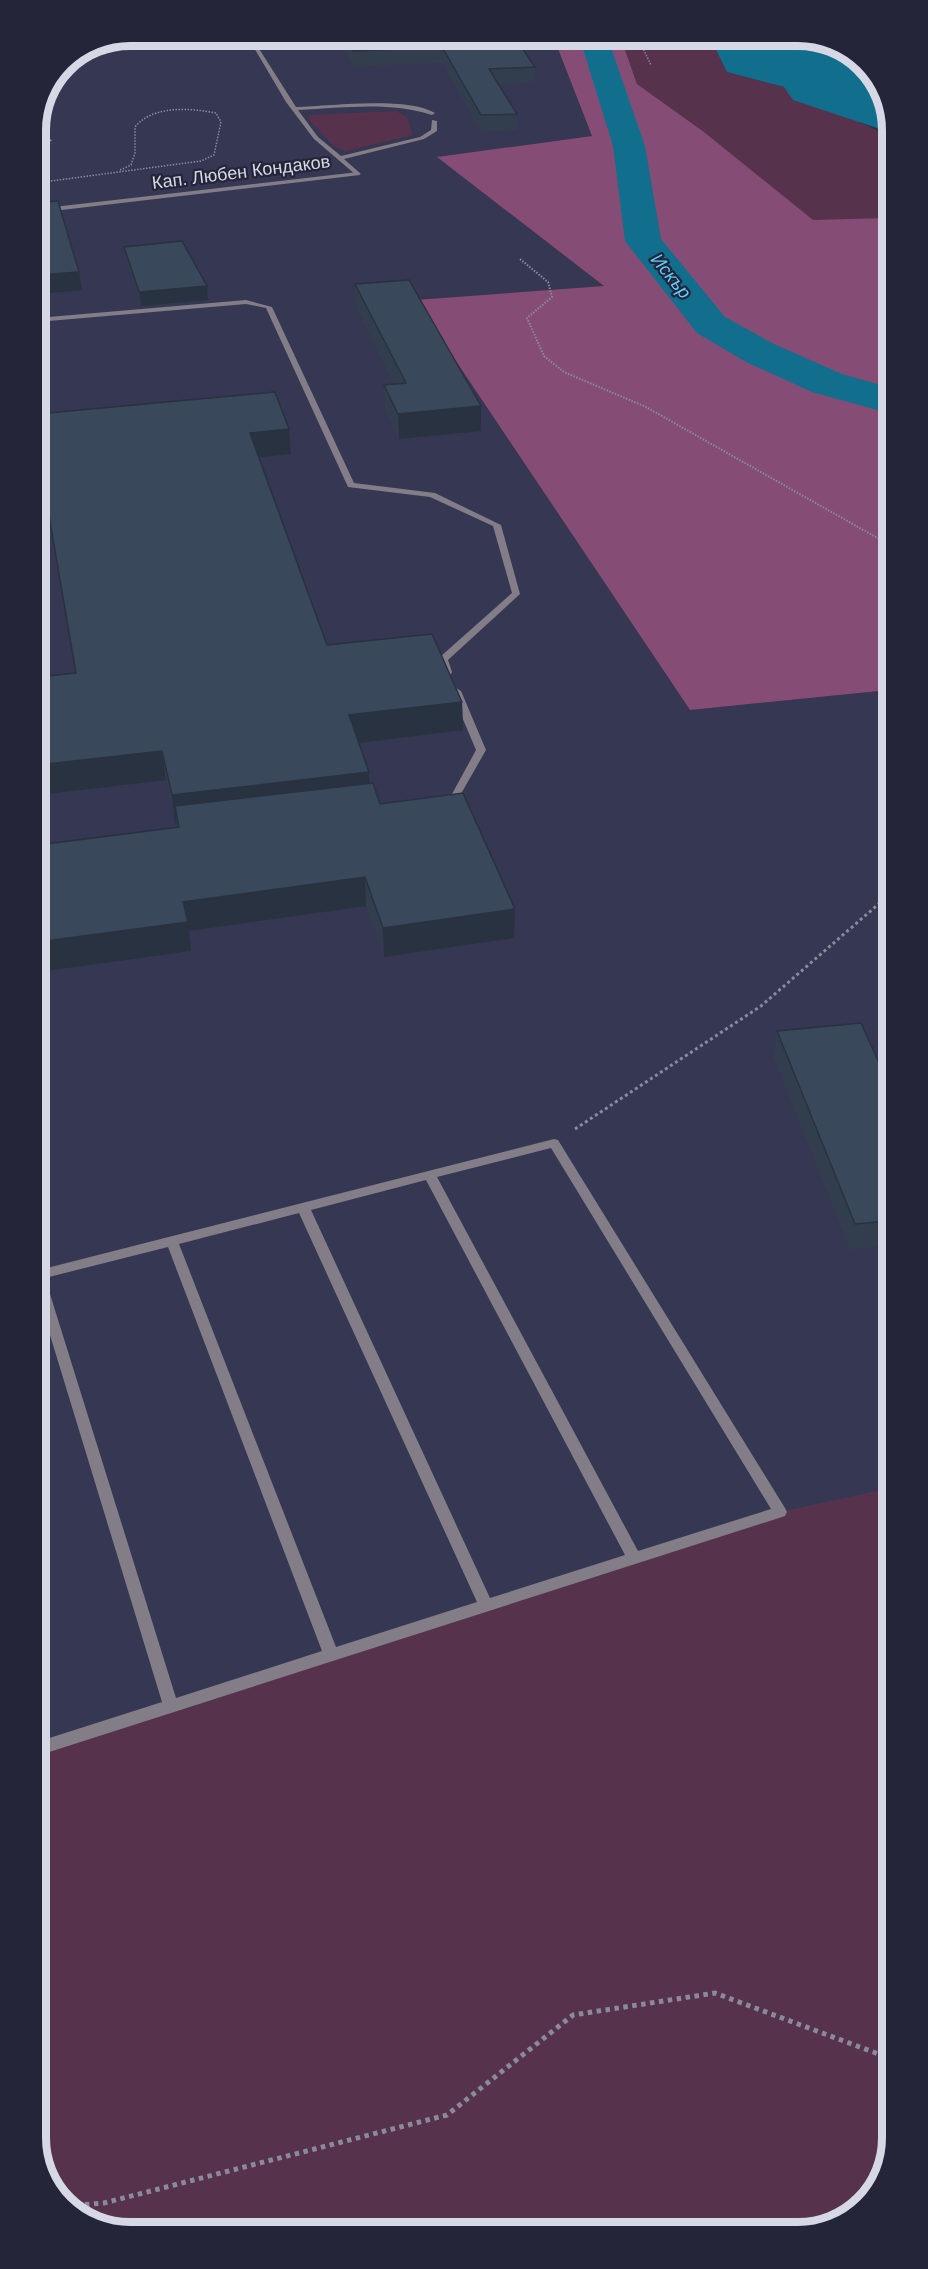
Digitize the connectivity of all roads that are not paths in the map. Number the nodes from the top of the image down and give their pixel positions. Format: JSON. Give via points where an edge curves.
{"nodes":[{"id":1,"x":255,"y":46,"type":"edge"},
{"id":2,"x":294,"y":109,"type":"junction"},
{"id":3,"x":432,"y":113,"type":"dead end"},
{"id":4,"x":434,"y":121,"type":"dead end"},
{"id":5,"x":340,"y":158,"type":"junction"},
{"id":6,"x":47,"y":210,"type":"edge"},
{"id":7,"x":47,"y":319,"type":"edge"},
{"id":8,"x":432,"y":799,"type":"edge"},
{"id":9,"x":430,"y":1175,"type":"junction"},
{"id":10,"x":303,"y":1207,"type":"junction"},
{"id":11,"x":172,"y":1241,"type":"junction"},
{"id":12,"x":46,"y":1275,"type":"edge"},
{"id":13,"x":46,"y":1301,"type":"edge"},
{"id":14,"x":634,"y":1558,"type":"junction"},
{"id":15,"x":486,"y":1606,"type":"junction"},
{"id":16,"x":331,"y":1655,"type":"junction"},
{"id":17,"x":171,"y":1706,"type":"junction"},
{"id":18,"x":46,"y":1746,"type":"edge"}],
"edges":[{"from":1,"to":2,"type":"street","name":"Кап. Любен Кондаков"},
{"from":2,"to":3,"type":"street","via":[[404,106]]},
{"from":2,"to":5,"type":"street","name":"Кап. Любен Кондаков","via":[[316,138]]},
{"from":4,"to":5,"type":"street","via":[[434,131],[422,138]]},
{"from":5,"to":6,"type":"street","name":"Кап. Любен Кондаков","via":[[358,174]]},
{"from":7,"to":8,"type":"street","via":[[246,302],[269,307],[351,485],[432,495],[497,525],[516,594],[443,659],[481,750],[455,797]]},
{"from":9,"to":10,"type":"street"},
{"from":9,"to":14,"type":"street"},
{"from":9,"to":14,"type":"street","via":[[554,1143],[780,1512]]},
{"from":10,"to":11,"type":"street"},
{"from":10,"to":15,"type":"street"},
{"from":11,"to":12,"type":"street"},
{"from":11,"to":16,"type":"street"},
{"from":13,"to":17,"type":"street"},
{"from":14,"to":15,"type":"street"},
{"from":15,"to":16,"type":"street"},
{"from":16,"to":17,"type":"street"},
{"from":17,"to":18,"type":"street"}]}
